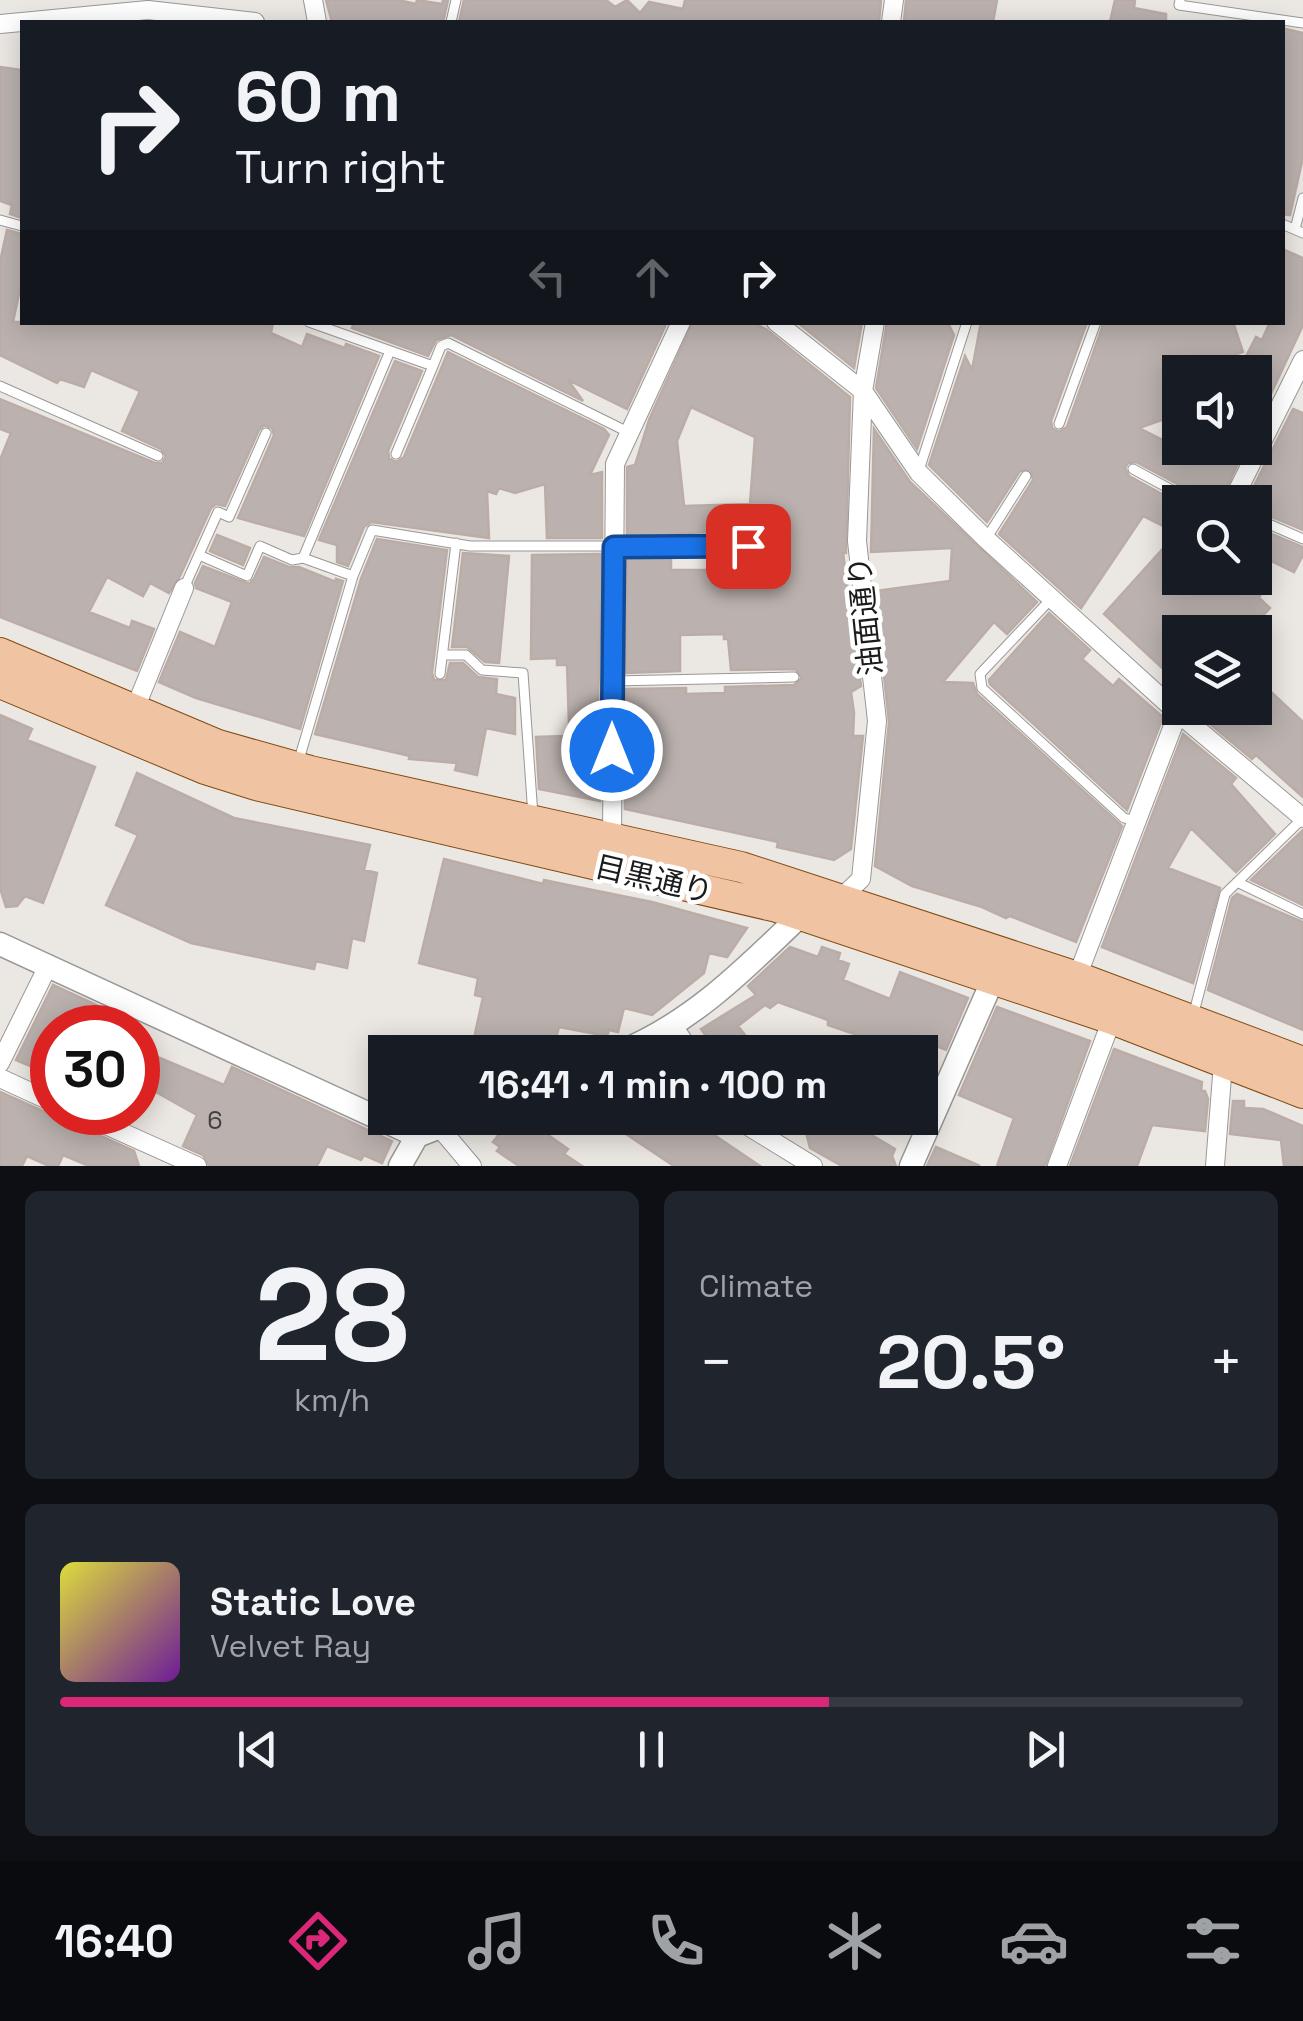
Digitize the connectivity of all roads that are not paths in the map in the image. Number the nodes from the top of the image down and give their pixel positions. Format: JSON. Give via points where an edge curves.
{"nodes":[{"id":1,"x":1180,"y":0,"type":"edge"},
{"id":2,"x":138,"y":10,"type":"edge"},
{"id":3,"x":39,"y":20,"type":"edge"},
{"id":4,"x":236,"y":20,"type":"edge"},
{"id":5,"x":1282,"y":20,"type":"edge"},
{"id":6,"x":1303,"y":198,"type":"edge"},
{"id":7,"x":1299,"y":231,"type":"edge"},
{"id":8,"x":318,"y":325,"type":"edge"},
{"id":9,"x":346,"y":325,"type":"edge"},
{"id":10,"x":679,"y":325,"type":"edge"},
{"id":11,"x":783,"y":325,"type":"edge"},
{"id":12,"x":874,"y":325,"type":"edge"},
{"id":13,"x":966,"y":325,"type":"edge"},
{"id":14,"x":1095,"y":325,"type":"edge"},
{"id":15,"x":343,"y":334,"type":"junction"},
{"id":16,"x":390,"y":351,"type":"junction"},
{"id":17,"x":1303,"y":360,"type":"edge"},
{"id":18,"x":433,"y":366,"type":"junction"},
{"id":19,"x":0,"y":386,"type":"edge"},
{"id":20,"x":864,"y":392,"type":"junction"},
{"id":21,"x":1294,"y":399,"type":"edge"},
{"id":22,"x":1059,"y":424,"type":"dead end"},
{"id":23,"x":266,"y":433,"type":"dead end"},
{"id":24,"x":630,"y":433,"type":"junction"},
{"id":25,"x":396,"y":454,"type":"dead end"},
{"id":26,"x":158,"y":456,"type":"dead end"},
{"id":27,"x":1132,"y":469,"type":"dead end"},
{"id":28,"x":918,"y":472,"type":"junction"},
{"id":29,"x":1026,"y":476,"type":"dead end"},
{"id":30,"x":1162,"y":485,"type":"edge"},
{"id":31,"x":1242,"y":485,"type":"edge"},
{"id":32,"x":1272,"y":526,"type":"edge"},
{"id":33,"x":986,"y":539,"type":"junction"},
{"id":34,"x":1303,"y":540,"type":"edge"},
{"id":35,"x":456,"y":543,"type":"junction"},
{"id":36,"x":748,"y":546,"type":"dead end"},
{"id":37,"x":614,"y":547,"type":"junction"},
{"id":38,"x":199,"y":555,"type":"junction"},
{"id":39,"x":304,"y":558,"type":"junction"},
{"id":40,"x":353,"y":576,"type":"junction"},
{"id":41,"x":184,"y":588,"type":"joint"},
{"id":42,"x":1052,"y":599,"type":"junction"},
{"id":43,"x":0,"y":653,"type":"edge"},
{"id":44,"x":442,"y":654,"type":"junction"},
{"id":45,"x":440,"y":674,"type":"dead end"},
{"id":46,"x":794,"y":677,"type":"dead end"},
{"id":47,"x":612,"y":681,"type":"junction"},
{"id":48,"x":0,"y":683,"type":"edge"},
{"id":49,"x":1162,"y":699,"type":"edge"},
{"id":50,"x":134,"y":711,"type":"junction"},
{"id":51,"x":1173,"y":725,"type":"edge"},
{"id":52,"x":1192,"y":725,"type":"edge"},
{"id":53,"x":297,"y":767,"type":"junction"},
{"id":54,"x":1303,"y":818,"type":"edge"},
{"id":55,"x":533,"y":819,"type":"junction"},
{"id":56,"x":1136,"y":821,"type":"junction"},
{"id":57,"x":612,"y":836,"type":"junction"},
{"id":58,"x":1238,"y":882,"type":"junction"},
{"id":59,"x":839,"y":900,"type":"junction"},
{"id":60,"x":1303,"y":914,"type":"edge"},
{"id":61,"x":801,"y":915,"type":"junction"},
{"id":62,"x":0,"y":944,"type":"edge"},
{"id":63,"x":48,"y":966,"type":"junction"},
{"id":64,"x":999,"y":966,"type":"junction"},
{"id":65,"x":1077,"y":976,"type":"junction"},
{"id":66,"x":1193,"y":1018,"type":"junction"},
{"id":67,"x":1112,"y":1019,"type":"junction"},
{"id":68,"x":674,"y":1026,"type":"junction"},
{"id":69,"x":655,"y":1035,"type":"edge"},
{"id":70,"x":680,"y":1035,"type":"edge"},
{"id":71,"x":1303,"y":1062,"type":"edge"},
{"id":72,"x":0,"y":1063,"type":"edge"},
{"id":73,"x":1223,"y":1063,"type":"junction"},
{"id":74,"x":0,"y":1078,"type":"edge"},
{"id":75,"x":30,"y":1092,"type":"edge"},
{"id":76,"x":1303,"y":1093,"type":"edge"},
{"id":77,"x":128,"y":1135,"type":"edge"},
{"id":78,"x":446,"y":1135,"type":"edge"},
{"id":79,"x":764,"y":1135,"type":"edge"},
{"id":80,"x":417,"y":1136,"type":"joint"},
{"id":81,"x":197,"y":1166,"type":"edge"},
{"id":82,"x":400,"y":1166,"type":"edge"},
{"id":83,"x":472,"y":1166,"type":"edge"},
{"id":84,"x":814,"y":1166,"type":"edge"},
{"id":85,"x":911,"y":1166,"type":"edge"},
{"id":86,"x":1057,"y":1166,"type":"edge"},
{"id":87,"x":1216,"y":1166,"type":"edge"}],
"edges":[{"from":1,"to":5,"type":"lane","via":[[1179,5]]},
{"from":2,"to":3,"type":"street"},
{"from":2,"to":4,"type":"street"},
{"from":6,"to":7,"type":"lane"},
{"from":8,"to":15,"type":"lane"},
{"from":9,"to":15,"type":"lane"},
{"from":10,"to":24,"type":"street"},
{"from":11,"to":20,"type":"street"},
{"from":12,"to":20,"type":"street","name":"油面通り"},
{"from":13,"to":28,"type":"lane"},
{"from":14,"to":22,"type":"lane"},
{"from":15,"to":16,"type":"lane"},
{"from":16,"to":18,"type":"lane"},
{"from":16,"to":39,"type":"lane"},
{"from":17,"to":21,"type":"street"},
{"from":18,"to":24,"type":"lane","via":[[448,344]]},
{"from":18,"to":25,"type":"lane"},
{"from":19,"to":26,"type":"lane"},
{"from":20,"to":28,"type":"street"},
{"from":20,"to":59,"type":"street","name":"油面通り","via":[[857,541],[877,721],[862,880]]},
{"from":21,"to":31,"type":"street"},
{"from":23,"to":38,"type":"lane","via":[[229,517],[218,512]]},
{"from":24,"to":37,"type":"street","via":[[614,464]]},
{"from":27,"to":30,"type":"lane"},
{"from":28,"to":33,"type":"street"},
{"from":29,"to":33,"type":"lane"},
{"from":32,"to":34,"type":"lane"},
{"from":33,"to":42,"type":"street"},
{"from":35,"to":37,"type":"lane"},
{"from":35,"to":40,"type":"lane","via":[[372,530]]},
{"from":35,"to":44,"type":"lane"},
{"from":36,"to":37,"type":"lane"},
{"from":37,"to":47,"type":"street"},
{"from":38,"to":39,"type":"lane","via":[[247,576],[260,546],[292,560]]},
{"from":38,"to":41,"type":"lane"},
{"from":39,"to":40,"type":"lane"},
{"from":40,"to":53,"type":"lane"},
{"from":41,"to":50,"type":"street"},
{"from":42,"to":49,"type":"street"},
{"from":42,"to":56,"type":"lane","via":[[980,674],[982,688],[1124,818]]},
{"from":43,"to":50,"type":"main road","name":"目黒通り"},
{"from":44,"to":45,"type":"lane"},
{"from":44,"to":55,"type":"lane","via":[[466,655],[482,670],[523,673]]},
{"from":46,"to":47,"type":"lane"},
{"from":47,"to":57,"type":"street"},
{"from":48,"to":61,"type":"main road","name":"目黒通り","via":[[256,785]]},
{"from":50,"to":53,"type":"main road","name":"目黒通り"},
{"from":51,"to":56,"type":"street"},
{"from":52,"to":54,"type":"street"},
{"from":53,"to":55,"type":"main road","name":"目黒通り"},
{"from":54,"to":58,"type":"lane"},
{"from":55,"to":57,"type":"main road","name":"目黒通り"},
{"from":56,"to":65,"type":"street"},
{"from":57,"to":59,"type":"main road","name":"目黒通り","via":[[741,867]]},
{"from":58,"to":60,"type":"lane"},
{"from":58,"to":66,"type":"lane","via":[[1225,894]]},
{"from":59,"to":61,"type":"street"},
{"from":59,"to":64,"type":"main road","name":"目黒通り"},
{"from":61,"to":64,"type":"main road","name":"目黒通り"},
{"from":61,"to":68,"type":"street"},
{"from":62,"to":63,"type":"street"},
{"from":63,"to":72,"type":"street"},
{"from":63,"to":80,"type":"street"},
{"from":64,"to":65,"type":"main road","name":"目黒通り"},
{"from":64,"to":67,"type":"main road","name":"目黒通り"},
{"from":64,"to":85,"type":"street"},
{"from":65,"to":66,"type":"main road","name":"目黒通り"},
{"from":66,"to":71,"type":"main road","name":"目黒通り"},
{"from":67,"to":73,"type":"main road","name":"目黒通り"},
{"from":67,"to":86,"type":"street"},
{"from":68,"to":69,"type":"street"},
{"from":68,"to":70,"type":"street"},
{"from":73,"to":76,"type":"main road","name":"目黒通り"},
{"from":73,"to":87,"type":"street"},
{"from":74,"to":75,"type":"street"},
{"from":77,"to":81,"type":"street"},
{"from":78,"to":83,"type":"street"},
{"from":79,"to":84,"type":"street"},
{"from":80,"to":82,"type":"street"}]}
